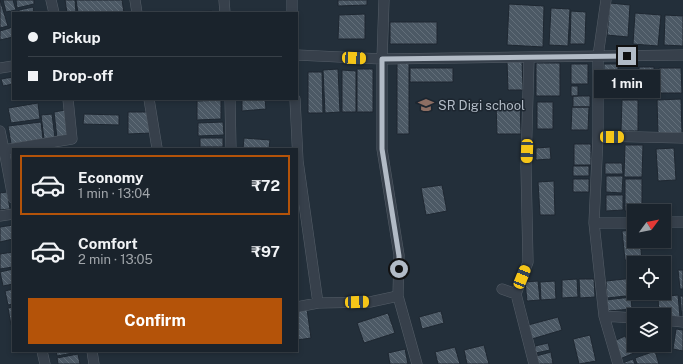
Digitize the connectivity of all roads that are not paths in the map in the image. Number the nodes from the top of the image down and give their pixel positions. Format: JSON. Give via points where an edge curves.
{"nodes":[{"id":1,"x":51,"y":0,"type":"edge"},
{"id":2,"x":135,"y":0,"type":"edge"},
{"id":3,"x":224,"y":0,"type":"edge"},
{"id":4,"x":292,"y":0,"type":"edge"},
{"id":5,"x":384,"y":0,"type":"edge"},
{"id":6,"x":606,"y":0,"type":"edge"},
{"id":7,"x":54,"y":12,"type":"edge"},
{"id":8,"x":137,"y":12,"type":"edge"},
{"id":9,"x":226,"y":12,"type":"edge"},
{"id":10,"x":292,"y":12,"type":"edge"},
{"id":11,"x":298,"y":55,"type":"edge"},
{"id":12,"x":683,"y":55,"type":"edge"},
{"id":13,"x":598,"y":56,"type":"junction"},
{"id":14,"x":530,"y":57,"type":"junction"},
{"id":15,"x":382,"y":59,"type":"junction"},
{"id":16,"x":12,"y":66,"type":"edge"},
{"id":17,"x":0,"y":68,"type":"edge"},
{"id":18,"x":68,"y":100,"type":"edge"},
{"id":19,"x":149,"y":100,"type":"edge"},
{"id":20,"x":230,"y":100,"type":"edge"},
{"id":21,"x":294,"y":100,"type":"edge"},
{"id":22,"x":0,"y":131,"type":"edge"},
{"id":23,"x":598,"y":136,"type":"junction"},
{"id":24,"x":683,"y":138,"type":"edge"},
{"id":25,"x":73,"y":144,"type":"edge"},
{"id":26,"x":26,"y":148,"type":"edge"},
{"id":27,"x":157,"y":148,"type":"dead end"},
{"id":28,"x":231,"y":148,"type":"edge"},
{"id":29,"x":297,"y":148,"type":"edge"},
{"id":30,"x":12,"y":149,"type":"edge"},
{"id":31,"x":2,"y":150,"type":"edge"},
{"id":32,"x":298,"y":161,"type":"edge"},
{"id":33,"x":12,"y":194,"type":"edge"},
{"id":34,"x":12,"y":214,"type":"edge"},
{"id":35,"x":0,"y":216,"type":"edge"},
{"id":36,"x":627,"y":222,"type":"edge"},
{"id":37,"x":671,"y":222,"type":"edge"},
{"id":38,"x":683,"y":222,"type":"edge"},
{"id":39,"x":594,"y":223,"type":"junction"},
{"id":40,"x":502,"y":289,"type":"dead end"},
{"id":41,"x":516,"y":294,"type":"junction"},
{"id":42,"x":398,"y":296,"type":"junction"},
{"id":43,"x":318,"y":303,"type":"junction"},
{"id":44,"x":298,"y":307,"type":"edge"},
{"id":45,"x":604,"y":316,"type":"junction"},
{"id":46,"x":627,"y":318,"type":"edge"},
{"id":47,"x":671,"y":321,"type":"edge"},
{"id":48,"x":683,"y":322,"type":"edge"},
{"id":49,"x":42,"y":352,"type":"edge"},
{"id":50,"x":92,"y":352,"type":"edge"},
{"id":51,"x":45,"y":364,"type":"edge"},
{"id":52,"x":94,"y":364,"type":"edge"},
{"id":53,"x":417,"y":364,"type":"edge"},
{"id":54,"x":534,"y":364,"type":"edge"},
{"id":55,"x":618,"y":364,"type":"edge"}],
"edges":[{"from":1,"to":7,"type":"street"},
{"from":2,"to":8,"type":"street"},
{"from":3,"to":9,"type":"street"},
{"from":4,"to":10,"type":"street"},
{"from":5,"to":15,"type":"street"},
{"from":6,"to":13,"type":"street"},
{"from":11,"to":15,"type":"street"},
{"from":12,"to":13,"type":"street"},
{"from":13,"to":14,"type":"street"},
{"from":13,"to":23,"type":"street"},
{"from":14,"to":15,"type":"street"},
{"from":14,"to":41,"type":"street","via":[[526,166],[528,262]]},
{"from":15,"to":42,"type":"street","via":[[382,149],[399,256]]},
{"from":16,"to":17,"type":"street"},
{"from":18,"to":25,"type":"street"},
{"from":19,"to":27,"type":"street"},
{"from":20,"to":28,"type":"street"},
{"from":21,"to":29,"type":"street"},
{"from":22,"to":31,"type":"street"},
{"from":23,"to":24,"type":"street"},
{"from":23,"to":39,"type":"street"},
{"from":25,"to":26,"type":"street"},
{"from":30,"to":31,"type":"street"},
{"from":31,"to":33,"type":"street"},
{"from":32,"to":43,"type":"street"},
{"from":34,"to":35,"type":"street"},
{"from":36,"to":39,"type":"street"},
{"from":37,"to":38,"type":"street"},
{"from":39,"to":45,"type":"street"},
{"from":40,"to":41,"type":"street"},
{"from":41,"to":54,"type":"street"},
{"from":42,"to":43,"type":"street","via":[[370,302]]},
{"from":42,"to":53,"type":"street"},
{"from":43,"to":44,"type":"street"},
{"from":45,"to":46,"type":"street"},
{"from":45,"to":55,"type":"street"},
{"from":47,"to":48,"type":"street"},
{"from":49,"to":51,"type":"street"},
{"from":50,"to":52,"type":"street"}]}
